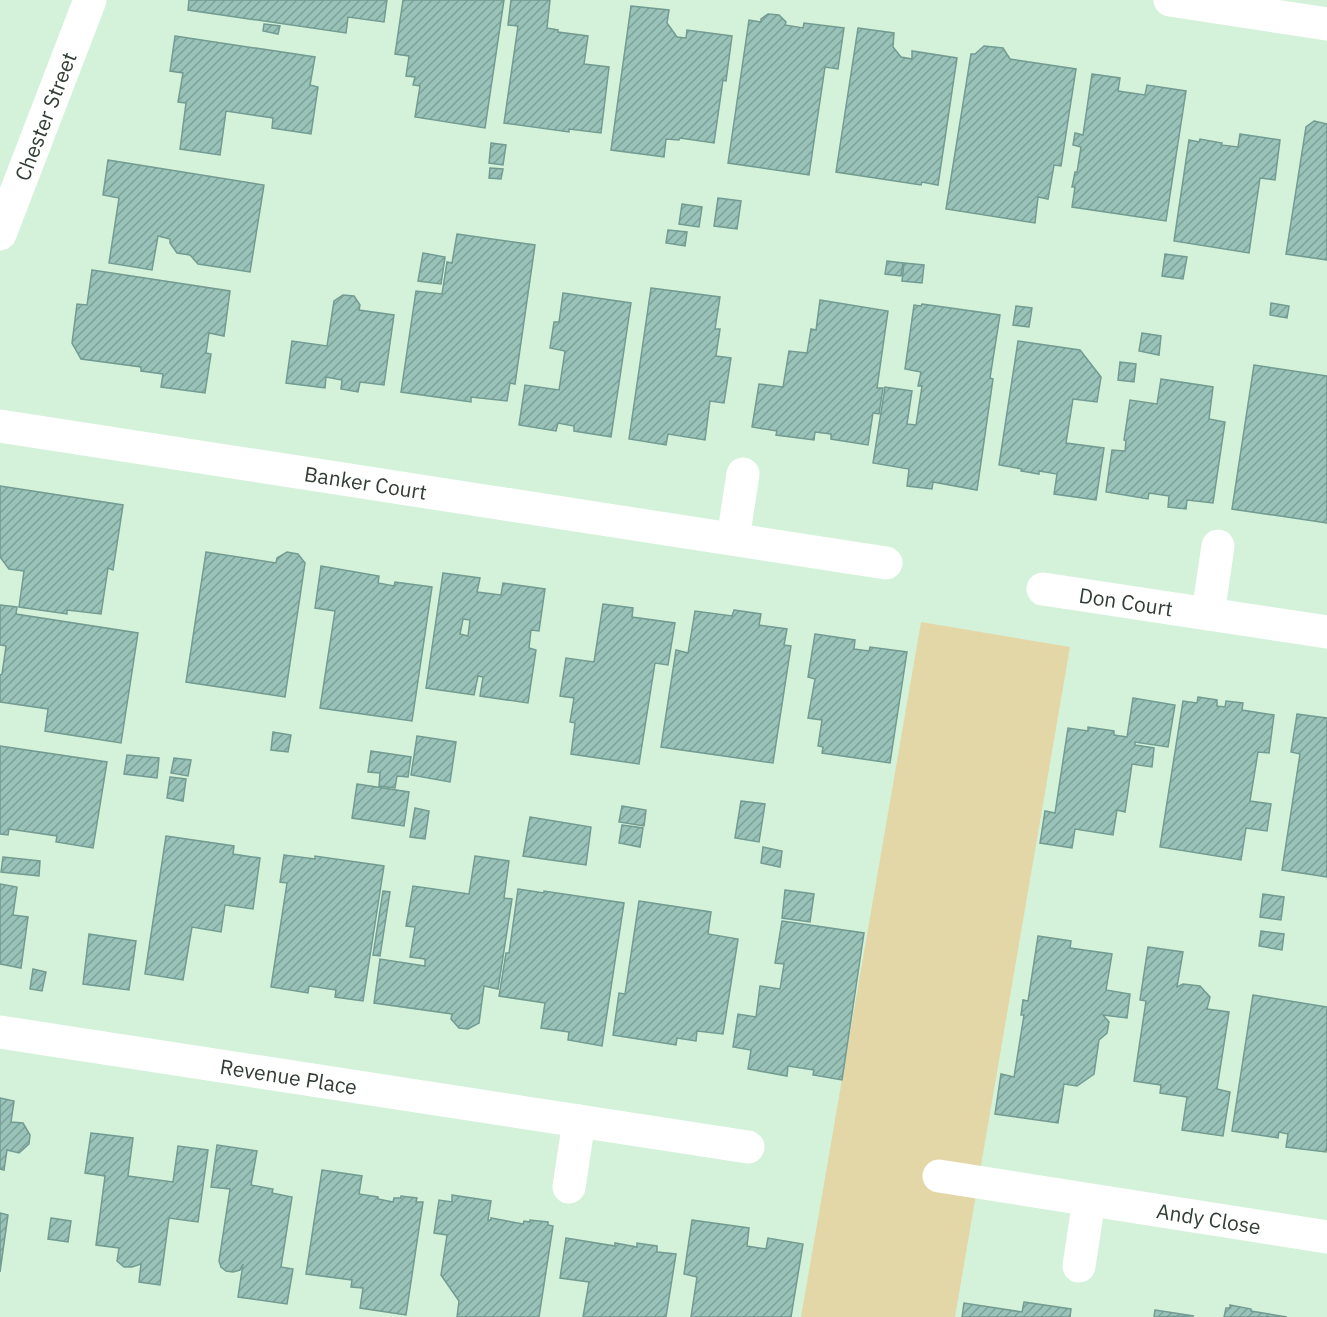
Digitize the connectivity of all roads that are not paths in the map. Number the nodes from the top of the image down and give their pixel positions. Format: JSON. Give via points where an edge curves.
{"nodes":[{"id":1,"x":90,"y":0,"type":"edge"},
{"id":2,"x":1170,"y":0,"type":"edge"},
{"id":3,"x":1327,"y":24,"type":"edge"},
{"id":4,"x":0,"y":234,"type":"edge"},
{"id":5,"x":0,"y":426,"type":"edge"},
{"id":6,"x":743,"y":474,"type":"dead end"},
{"id":7,"x":733,"y":539,"type":"junction"},
{"id":8,"x":1218,"y":546,"type":"dead end"},
{"id":9,"x":886,"y":563,"type":"dead end"},
{"id":10,"x":1043,"y":589,"type":"dead end"},
{"id":11,"x":1208,"y":614,"type":"junction"},
{"id":12,"x":1327,"y":632,"type":"edge"},
{"id":13,"x":0,"y":1032,"type":"edge"},
{"id":14,"x":579,"y":1121,"type":"junction"},
{"id":15,"x":748,"y":1147,"type":"dead end"},
{"id":16,"x":939,"y":1176,"type":"dead end"},
{"id":17,"x":569,"y":1187,"type":"dead end"},
{"id":18,"x":1089,"y":1200,"type":"junction"},
{"id":19,"x":1327,"y":1237,"type":"edge"},
{"id":20,"x":1079,"y":1266,"type":"dead end"}],
"edges":[{"from":1,"to":4,"type":"street","name":"Chester Street"},
{"from":2,"to":3,"type":"street"},
{"from":5,"to":7,"type":"street","name":"Banker Court"},
{"from":6,"to":7,"type":"street"},
{"from":7,"to":9,"type":"street","name":"Banker Court"},
{"from":8,"to":11,"type":"street"},
{"from":10,"to":11,"type":"street","name":"Don Court"},
{"from":11,"to":12,"type":"street","name":"Don Court"},
{"from":13,"to":14,"type":"street","name":"Revenue Place"},
{"from":14,"to":15,"type":"street","name":"Revenue Place"},
{"from":14,"to":17,"type":"street"},
{"from":16,"to":18,"type":"street","name":"Andy Close"},
{"from":18,"to":19,"type":"street","name":"Andy Close"},
{"from":18,"to":20,"type":"street"}]}
